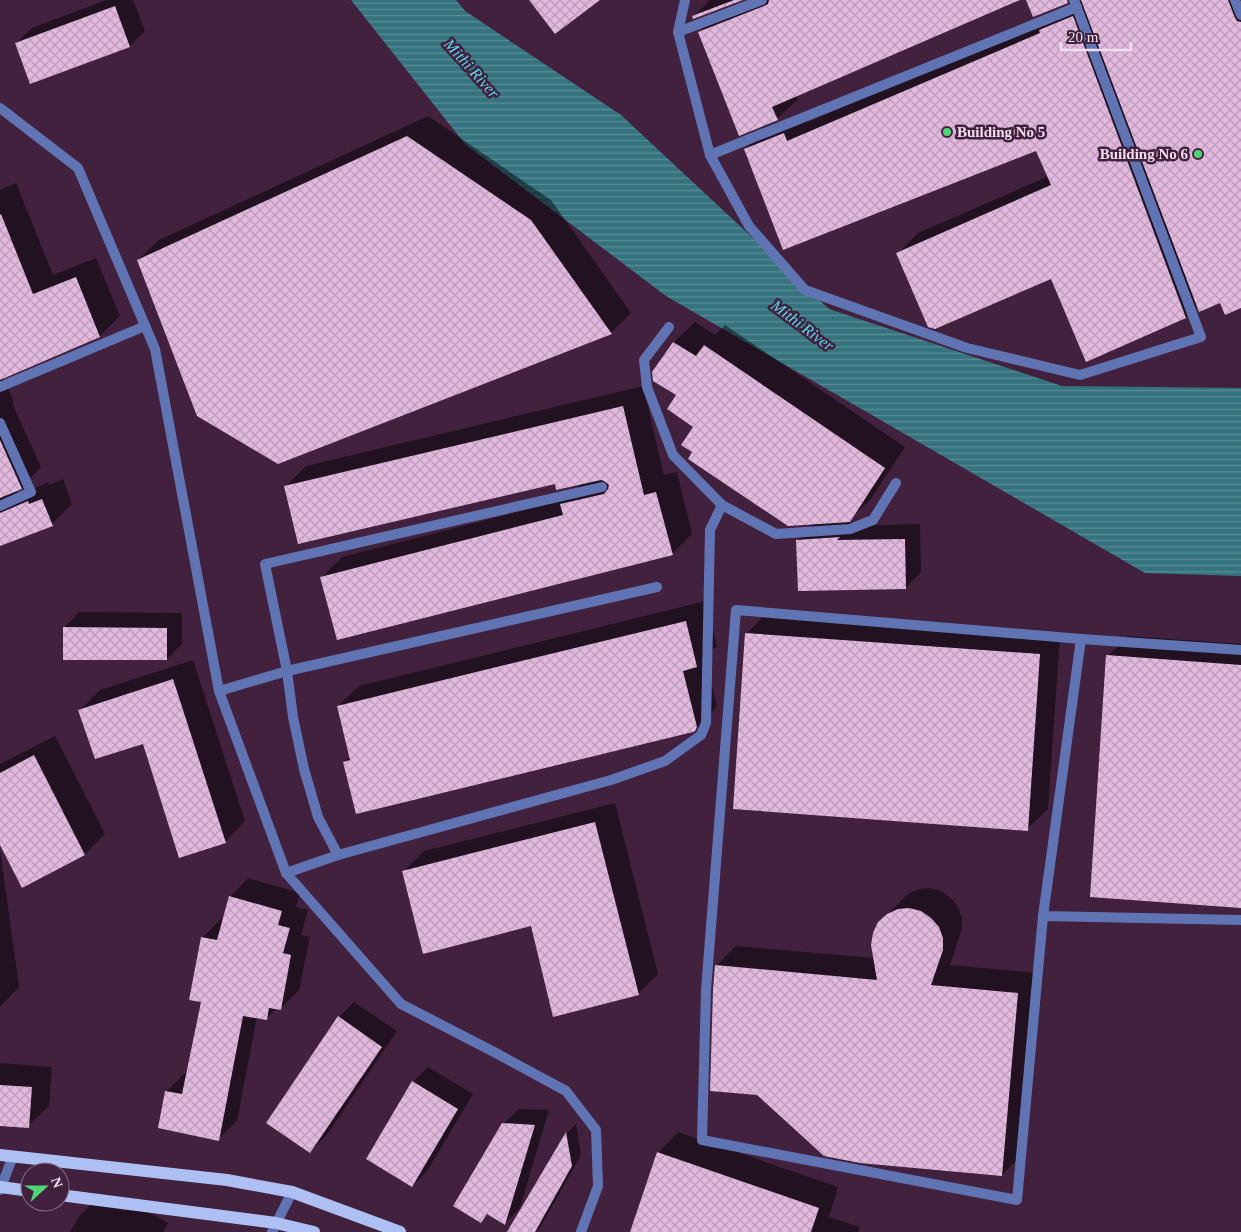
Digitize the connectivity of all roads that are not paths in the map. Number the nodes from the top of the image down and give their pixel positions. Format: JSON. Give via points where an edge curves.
{"nodes":[{"id":1,"x":685,"y":0,"type":"edge"},
{"id":2,"x":762,"y":0,"type":"edge"},
{"id":3,"x":1235,"y":0,"type":"edge"},
{"id":4,"x":1076,"y":3,"type":"edge"},
{"id":5,"x":1241,"y":15,"type":"edge"},
{"id":6,"x":678,"y":32,"type":"junction"},
{"id":7,"x":0,"y":108,"type":"edge"},
{"id":8,"x":710,"y":155,"type":"junction"},
{"id":9,"x":145,"y":326,"type":"junction"},
{"id":10,"x":668,"y":327,"type":"dead end"},
{"id":11,"x":0,"y":386,"type":"edge"},
{"id":12,"x":0,"y":423,"type":"edge"},
{"id":13,"x":896,"y":483,"type":"dead end"},
{"id":14,"x":602,"y":487,"type":"dead end"},
{"id":15,"x":722,"y":505,"type":"junction"},
{"id":16,"x":0,"y":506,"type":"edge"},
{"id":17,"x":657,"y":587,"type":"dead end"},
{"id":18,"x":1081,"y":639,"type":"junction"},
{"id":19,"x":1241,"y":650,"type":"edge"},
{"id":20,"x":287,"y":671,"type":"junction"},
{"id":21,"x":220,"y":691,"type":"junction"},
{"id":22,"x":338,"y":855,"type":"junction"},
{"id":23,"x":286,"y":873,"type":"junction"},
{"id":24,"x":1043,"y":916,"type":"junction"},
{"id":25,"x":1241,"y":920,"type":"edge"},
{"id":26,"x":0,"y":1155,"type":"edge"},
{"id":27,"x":13,"y":1156,"type":"junction"},
{"id":28,"x":0,"y":1188,"type":"edge"},
{"id":29,"x":20,"y":1190,"type":"edge"},
{"id":30,"x":292,"y":1192,"type":"junction"},
{"id":31,"x":70,"y":1197,"type":"edge"},
{"id":32,"x":274,"y":1228,"type":"edge"},
{"id":33,"x":314,"y":1232,"type":"edge"},
{"id":34,"x":400,"y":1232,"type":"edge"},
{"id":35,"x":581,"y":1232,"type":"edge"}],
"edges":[{"from":1,"to":6,"type":"street"},
{"from":2,"to":6,"type":"street"},
{"from":3,"to":5,"type":"street"},
{"from":4,"to":8,"type":"street"},
{"from":4,"to":8,"type":"street","via":[[1201,337],[1080,375],[967,348],[805,290],[748,226]]},
{"from":6,"to":8,"type":"street"},
{"from":7,"to":9,"type":"street","via":[[78,168]]},
{"from":9,"to":11,"type":"street"},
{"from":9,"to":21,"type":"street","via":[[154,349]]},
{"from":10,"to":15,"type":"street","via":[[644,360],[647,386],[673,454]]},
{"from":12,"to":16,"type":"street","via":[[31,492]]},
{"from":13,"to":15,"type":"street","via":[[873,520],[850,529],[776,534]]},
{"from":14,"to":20,"type":"street","via":[[265,564]]},
{"from":15,"to":22,"type":"street","via":[[710,530],[706,723],[702,735],[666,761],[611,780]]},
{"from":17,"to":20,"type":"street"},
{"from":18,"to":19,"type":"street"},
{"from":18,"to":24,"type":"street"},
{"from":18,"to":24,"type":"street","via":[[736,610],[706,990],[702,1140],[1017,1200]]},
{"from":20,"to":21,"type":"street"},
{"from":20,"to":22,"type":"street","via":[[292,717],[304,769],[318,817]]},
{"from":21,"to":23,"type":"street"},
{"from":22,"to":23,"type":"street"},
{"from":23,"to":35,"type":"street","via":[[401,1004],[566,1091],[596,1130],[598,1186]]},
{"from":24,"to":25,"type":"street"},
{"from":26,"to":27,"type":"main road"},
{"from":27,"to":28,"type":"street"},
{"from":27,"to":30,"type":"main road","via":[[227,1180]]},
{"from":28,"to":29,"type":"main road"},
{"from":30,"to":32,"type":"street"},
{"from":30,"to":34,"type":"main road"},
{"from":31,"to":32,"type":"main road"},
{"from":32,"to":33,"type":"main road"}]}
